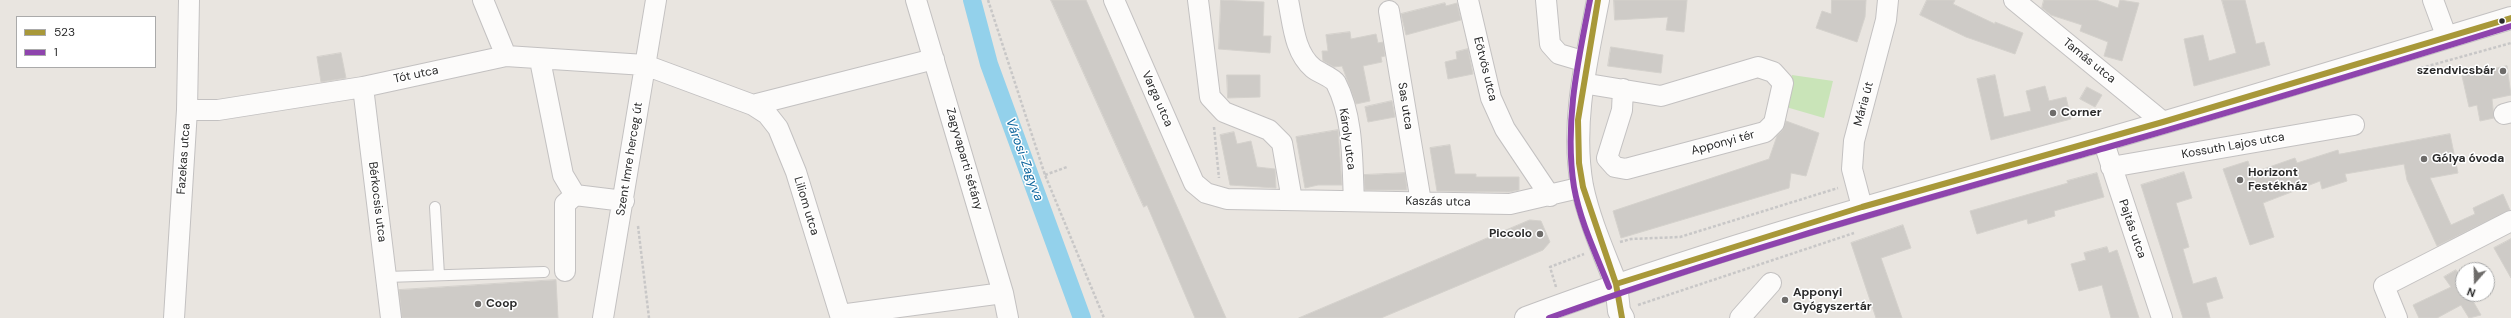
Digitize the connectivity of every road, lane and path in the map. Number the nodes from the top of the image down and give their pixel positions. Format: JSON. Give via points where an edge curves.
{"nodes":[{"id":1,"x":189,"y":0,"type":"edge"},
{"id":2,"x":483,"y":0,"type":"edge"},
{"id":3,"x":656,"y":0,"type":"edge"},
{"id":4,"x":916,"y":0,"type":"edge"},
{"id":5,"x":988,"y":0,"type":"edge"},
{"id":6,"x":1114,"y":0,"type":"edge"},
{"id":7,"x":1198,"y":0,"type":"edge"},
{"id":8,"x":1288,"y":0,"type":"edge"},
{"id":9,"x":1468,"y":0,"type":"edge"},
{"id":10,"x":1546,"y":0,"type":"edge"},
{"id":11,"x":1598,"y":0,"type":"edge"},
{"id":12,"x":1888,"y":0,"type":"edge"},
{"id":13,"x":2014,"y":0,"type":"edge"},
{"id":14,"x":2433,"y":0,"type":"edge"},
{"id":15,"x":1389,"y":11,"type":"dead end"},
{"id":16,"x":2511,"y":18,"type":"edge"},
{"id":17,"x":2446,"y":38,"type":"junction"},
{"id":18,"x":506,"y":56,"type":"junction"},
{"id":19,"x":934,"y":59,"type":"junction"},
{"id":20,"x":540,"y":60,"type":"junction"},
{"id":21,"x":645,"y":65,"type":"junction"},
{"id":22,"x":1584,"y":72,"type":"junction"},
{"id":23,"x":364,"y":87,"type":"junction"},
{"id":24,"x":1623,"y":89,"type":"junction"},
{"id":25,"x":1210,"y":97,"type":"junction"},
{"id":26,"x":753,"y":105,"type":"junction"},
{"id":27,"x":187,"y":110,"type":"junction"},
{"id":28,"x":2164,"y":122,"type":"junction"},
{"id":29,"x":2354,"y":126,"type":"dead end"},
{"id":30,"x":2103,"y":140,"type":"junction"},
{"id":31,"x":1066,"y":167,"type":"dead end"},
{"id":32,"x":2111,"y":167,"type":"junction"},
{"id":33,"x":1045,"y":175,"type":"junction"},
{"id":34,"x":1854,"y":182,"type":"junction"},
{"id":35,"x":1582,"y":188,"type":"junction"},
{"id":36,"x":575,"y":195,"type":"junction"},
{"id":37,"x":1213,"y":195,"type":"junction"},
{"id":38,"x":1550,"y":196,"type":"junction"},
{"id":39,"x":1292,"y":200,"type":"junction"},
{"id":40,"x":624,"y":201,"type":"junction"},
{"id":41,"x":1354,"y":201,"type":"junction"},
{"id":42,"x":1420,"y":202,"type":"junction"},
{"id":43,"x":435,"y":207,"type":"dead end"},
{"id":44,"x":1862,"y":207,"type":"junction"},
{"id":45,"x":637,"y":220,"type":"dead end"},
{"id":46,"x":2511,"y":221,"type":"edge"},
{"id":47,"x":1602,"y":247,"type":"junction"},
{"id":48,"x":544,"y":272,"type":"dead end"},
{"id":49,"x":565,"y":272,"type":"dead end"},
{"id":50,"x":439,"y":275,"type":"junction"},
{"id":51,"x":386,"y":277,"type":"junction"},
{"id":52,"x":1771,"y":283,"type":"dead end"},
{"id":53,"x":1616,"y":284,"type":"junction"},
{"id":54,"x":1003,"y":293,"type":"junction"},
{"id":55,"x":1561,"y":305,"type":"junction"},
{"id":56,"x":840,"y":316,"type":"edge"},
{"id":57,"x":174,"y":318,"type":"edge"},
{"id":58,"x":391,"y":318,"type":"edge"},
{"id":59,"x":603,"y":318,"type":"edge"},
{"id":60,"x":649,"y":318,"type":"edge"},
{"id":61,"x":1008,"y":318,"type":"edge"},
{"id":62,"x":1104,"y":318,"type":"edge"},
{"id":63,"x":1526,"y":318,"type":"edge"},
{"id":64,"x":1623,"y":318,"type":"edge"},
{"id":65,"x":1740,"y":318,"type":"edge"},
{"id":66,"x":2162,"y":318,"type":"edge"},
{"id":67,"x":2397,"y":318,"type":"edge"}],
"edges":[{"from":1,"to":27,"type":"street","name":"Fazekas utca"},
{"from":2,"to":18,"type":"street"},
{"from":3,"to":21,"type":"street","name":"Szent Imre herceg út"},
{"from":4,"to":19,"type":"street","name":"Zagyvaparti sétány"},
{"from":5,"to":33,"type":"path"},
{"from":6,"to":37,"type":"street","name":"Varga utca","via":[[1194,183]]},
{"from":7,"to":25,"type":"street"},
{"from":8,"to":41,"type":"street","name":"Károly utca","via":[[1295,36],[1302,55],[1312,67],[1335,81],[1341,98],[1351,149]]},
{"from":9,"to":38,"type":"street","name":"Eötvös utca","via":[[1491,98],[1505,129]]},
{"from":10,"to":22,"type":"street","name":"Apponyi tér","via":[[1550,44]]},
{"from":11,"to":22,"type":"street"},
{"from":12,"to":34,"type":"street","name":"Mária út","via":[[1886,20],[1854,141]]},
{"from":13,"to":28,"type":"street","name":"Tamás utca"},
{"from":14,"to":17,"type":"street"},
{"from":15,"to":42,"type":"street","name":"Sas utca"},
{"from":16,"to":17,"type":"street"},
{"from":17,"to":28,"type":"street"},
{"from":18,"to":20,"type":"street","name":"Tót utca"},
{"from":18,"to":23,"type":"street","name":"Tót utca"},
{"from":19,"to":26,"type":"street"},
{"from":19,"to":54,"type":"street","name":"Zagyvaparti sétány"},
{"from":20,"to":21,"type":"street","name":"Tót utca"},
{"from":20,"to":36,"type":"street","via":[[563,175]]},
{"from":21,"to":26,"type":"street","name":"Liliom utca"},
{"from":21,"to":40,"type":"street","name":"Szent Imre herceg út"},
{"from":22,"to":24,"type":"street","name":"Apponyi tér"},
{"from":22,"to":35,"type":"street","via":[[1578,120]]},
{"from":23,"to":27,"type":"street","name":"Tót utca","via":[[218,110]]},
{"from":23,"to":51,"type":"street","name":"Bérkocsis utca"},
{"from":24,"to":24,"type":"street","name":"Apponyi tér","via":[[1661,96],[1758,67],[1773,72],[1783,83],[1774,124],[1766,132],[1626,169],[1615,167],[1607,158],[1622,110]]},
{"from":25,"to":37,"type":"path"},
{"from":25,"to":39,"type":"street","via":[[1224,112],[1269,130],[1282,143]]},
{"from":26,"to":56,"type":"street","name":"Liliom utca","via":[[767,114],[778,128],[793,166]]},
{"from":27,"to":57,"type":"street","name":"Fazekas utca"},
{"from":28,"to":30,"type":"street"},
{"from":29,"to":32,"type":"street","name":"Kossuth Lajos utca"},
{"from":30,"to":32,"type":"street","name":"Pajtás utca"},
{"from":30,"to":44,"type":"street"},
{"from":31,"to":33,"type":"path"},
{"from":32,"to":66,"type":"street","name":"Pajtás utca"},
{"from":33,"to":62,"type":"path"},
{"from":34,"to":44,"type":"street","name":"Mária út"},
{"from":34,"to":47,"type":"path","via":[[1680,237],[1631,239]]},
{"from":35,"to":38,"type":"street","name":"Kaszás utca"},
{"from":35,"to":47,"type":"street"},
{"from":36,"to":40,"type":"street"},
{"from":36,"to":49,"type":"street","via":[[565,204]]},
{"from":37,"to":39,"type":"street","name":"Kaszás utca"},
{"from":38,"to":42,"type":"street","name":"Kaszás utca","via":[[1510,204]]},
{"from":39,"to":41,"type":"street","name":"Kaszás utca"},
{"from":40,"to":59,"type":"street","name":"Szent Imre herceg út"},
{"from":41,"to":42,"type":"street","name":"Kaszás utca"},
{"from":43,"to":50,"type":"lane"},
{"from":44,"to":53,"type":"street"},
{"from":45,"to":60,"type":"path"},
{"from":46,"to":67,"type":"street","via":[[2384,286]]},
{"from":47,"to":53,"type":"street"},
{"from":47,"to":55,"type":"path","via":[[1550,267]]},
{"from":48,"to":50,"type":"lane"},
{"from":50,"to":51,"type":"lane"},
{"from":51,"to":58,"type":"street","name":"Bérkocsis utca"},
{"from":52,"to":65,"type":"street"},
{"from":53,"to":55,"type":"street"},
{"from":53,"to":64,"type":"street","via":[[1619,311]]},
{"from":54,"to":56,"type":"street"},
{"from":54,"to":61,"type":"street","name":"Zagyvaparti sétány"},
{"from":55,"to":63,"type":"street"}]}
